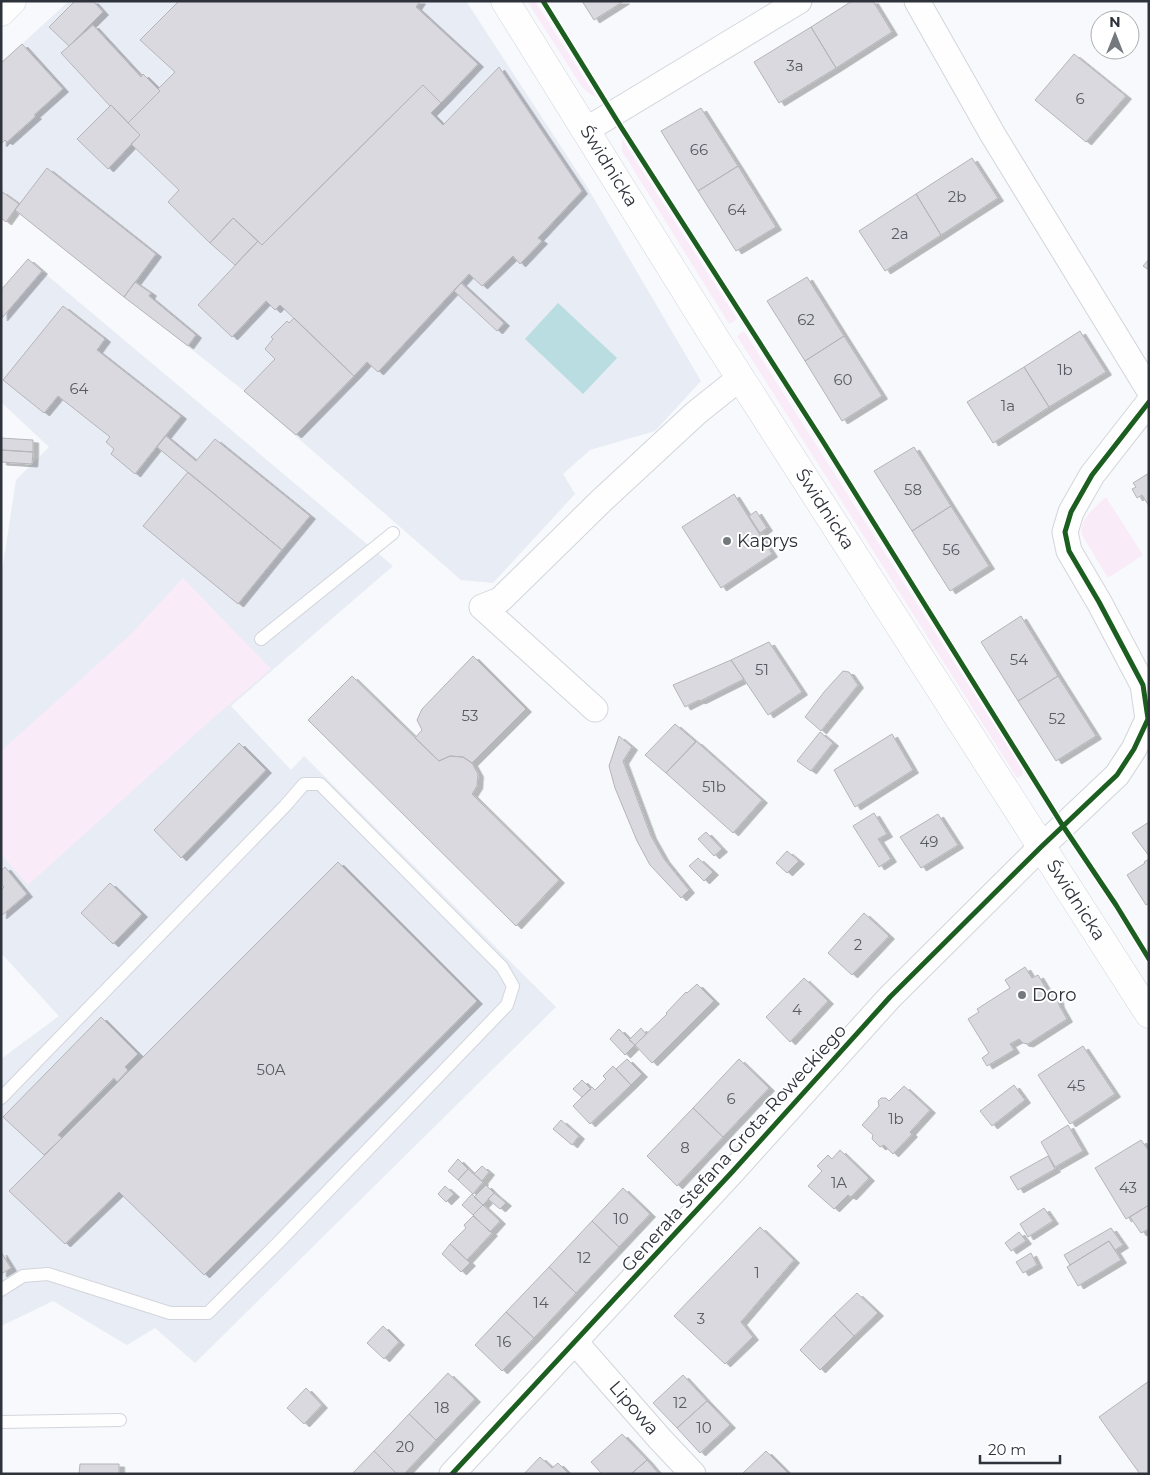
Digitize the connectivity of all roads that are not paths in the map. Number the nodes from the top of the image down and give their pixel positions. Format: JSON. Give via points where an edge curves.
{"nodes":[{"id":1,"x":12,"y":1,"type":"edge"},
{"id":2,"x":505,"y":1,"type":"edge"},
{"id":3,"x":799,"y":1,"type":"edge"},
{"id":4,"x":917,"y":1,"type":"edge"},
{"id":5,"x":1,"y":12,"type":"edge"},
{"id":6,"x":586,"y":130,"type":"junction"},
{"id":7,"x":741,"y":377,"type":"junction"},
{"id":8,"x":1149,"y":390,"type":"edge"},
{"id":9,"x":1149,"y":402,"type":"edge"},
{"id":10,"x":394,"y":533,"type":"dead end"},
{"id":11,"x":261,"y":639,"type":"dead end"},
{"id":12,"x":595,"y":709,"type":"dead end"},
{"id":13,"x":1041,"y":847,"type":"junction"},
{"id":14,"x":1149,"y":1014,"type":"edge"},
{"id":15,"x":1,"y":1098,"type":"edge"},
{"id":16,"x":1,"y":1290,"type":"edge"},
{"id":17,"x":575,"y":1342,"type":"junction"},
{"id":18,"x":120,"y":1420,"type":"dead end"},
{"id":19,"x":1,"y":1422,"type":"edge"},
{"id":20,"x":452,"y":1474,"type":"edge"},
{"id":21,"x":693,"y":1474,"type":"edge"}],
"edges":[{"from":1,"to":5,"type":"street"},
{"from":2,"to":6,"type":"street","name":"Świdnicka"},
{"from":3,"to":6,"type":"street"},
{"from":4,"to":8,"type":"street","via":[[993,135]]},
{"from":6,"to":7,"type":"street","name":"Świdnicka"},
{"from":7,"to":12,"type":"street","via":[[696,413],[500,600],[482,607]]},
{"from":7,"to":13,"type":"street","name":"Świdnicka"},
{"from":9,"to":13,"type":"street","name":"Generała Stefana Grota-Roweckiego","via":[[1092,475],[1071,512],[1065,532],[1069,551],[1143,685],[1148,719],[1117,775]]},
{"from":10,"to":11,"type":"lane"},
{"from":13,"to":14,"type":"street","name":"Świdnicka"},
{"from":13,"to":17,"type":"street","name":"Generała Stefana Grota-Roweckiego","via":[[890,997]]},
{"from":15,"to":16,"type":"lane","via":[[304,784],[320,784],[502,967],[513,986],[507,1005],[208,1313],[170,1312],[48,1274],[23,1276]]},
{"from":17,"to":20,"type":"street","name":"Generała Stefana Grota-Roweckiego"},
{"from":17,"to":21,"type":"street","name":"Lipowa"},
{"from":18,"to":19,"type":"lane"}]}
